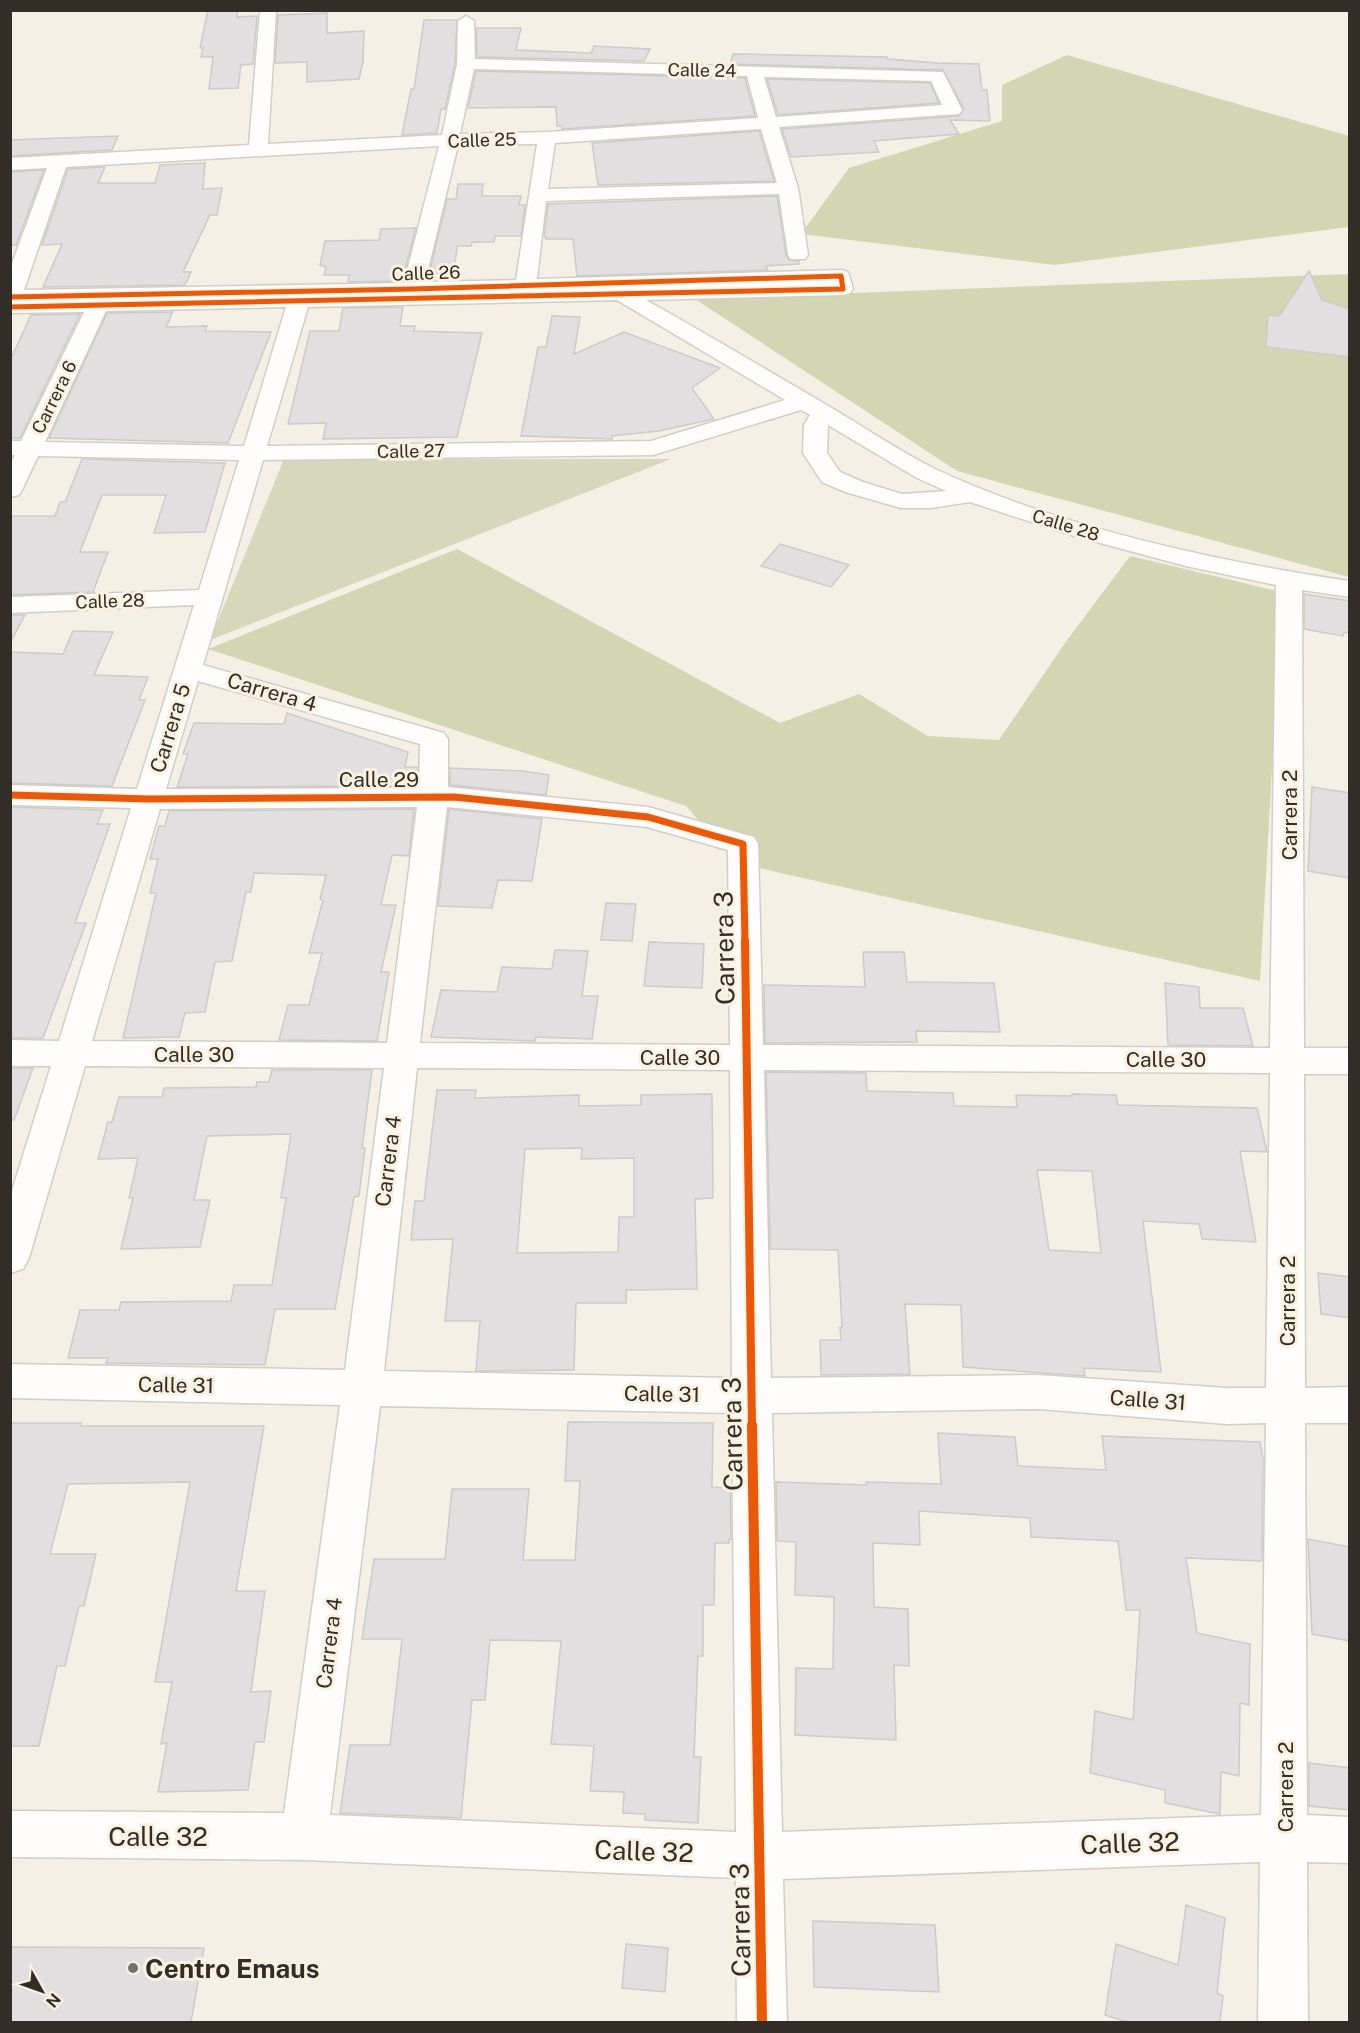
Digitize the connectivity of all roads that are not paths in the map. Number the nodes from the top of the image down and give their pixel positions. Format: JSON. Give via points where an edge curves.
{"nodes":[{"id":1,"x":268,"y":10,"type":"edge"},
{"id":2,"x":466,"y":21,"type":"dead end"},
{"id":3,"x":466,"y":64,"type":"junction"},
{"id":4,"x":754,"y":72,"type":"junction"},
{"id":5,"x":952,"y":110,"type":"joint"},
{"id":6,"x":768,"y":123,"type":"junction"},
{"id":7,"x":547,"y":138,"type":"junction"},
{"id":8,"x":450,"y":140,"type":"junction"},
{"id":9,"x":258,"y":150,"type":"junction"},
{"id":10,"x":10,"y":164,"type":"edge"},
{"id":11,"x":58,"y":166,"type":"junction"},
{"id":12,"x":10,"y":172,"type":"edge"},
{"id":13,"x":788,"y":188,"type":"junction"},
{"id":14,"x":537,"y":195,"type":"junction"},
{"id":15,"x":798,"y":255,"type":"dead end"},
{"id":16,"x":602,"y":283,"type":"junction"},
{"id":17,"x":526,"y":285,"type":"junction"},
{"id":18,"x":413,"y":289,"type":"junction"},
{"id":19,"x":623,"y":295,"type":"junction"},
{"id":20,"x":11,"y":297,"type":"edge"},
{"id":21,"x":299,"y":301,"type":"junction"},
{"id":22,"x":98,"y":305,"type":"junction"},
{"id":23,"x":10,"y":307,"type":"edge"},
{"id":24,"x":814,"y":407,"type":"junction"},
{"id":25,"x":20,"y":448,"type":"edge"},
{"id":26,"x":252,"y":453,"type":"junction"},
{"id":27,"x":10,"y":490,"type":"edge"},
{"id":28,"x":973,"y":494,"type":"junction"},
{"id":29,"x":1290,"y":580,"type":"junction"},
{"id":30,"x":1350,"y":589,"type":"edge"},
{"id":31,"x":209,"y":597,"type":"junction"},
{"id":32,"x":10,"y":605,"type":"edge"},
{"id":33,"x":188,"y":669,"type":"junction"},
{"id":34,"x":10,"y":795,"type":"edge"},
{"id":35,"x":433,"y":797,"type":"junction"},
{"id":36,"x":149,"y":799,"type":"junction"},
{"id":37,"x":743,"y":844,"type":"joint"},
{"id":38,"x":10,"y":1053,"type":"edge"},
{"id":39,"x":72,"y":1053,"type":"junction"},
{"id":40,"x":400,"y":1055,"type":"junction"},
{"id":41,"x":747,"y":1058,"type":"junction"},
{"id":42,"x":1288,"y":1059,"type":"junction"},
{"id":43,"x":1350,"y":1061,"type":"edge"},
{"id":44,"x":10,"y":1258,"type":"edge"},
{"id":45,"x":10,"y":1381,"type":"edge"},
{"id":46,"x":362,"y":1389,"type":"junction"},
{"id":47,"x":753,"y":1396,"type":"junction"},
{"id":48,"x":1286,"y":1403,"type":"junction"},
{"id":49,"x":1350,"y":1404,"type":"edge"},
{"id":50,"x":10,"y":1834,"type":"edge"},
{"id":51,"x":304,"y":1837,"type":"junction"},
{"id":52,"x":1284,"y":1838,"type":"junction"},
{"id":53,"x":1350,"y":1840,"type":"edge"},
{"id":54,"x":760,"y":1856,"type":"junction"},
{"id":55,"x":762,"y":2022,"type":"edge"},
{"id":56,"x":1283,"y":2022,"type":"edge"}],
"edges":[{"from":1,"to":9,"type":"street"},
{"from":2,"to":3,"type":"street"},
{"from":3,"to":4,"type":"street","name":"Calle 24"},
{"from":3,"to":8,"type":"street"},
{"from":4,"to":5,"type":"street","name":"Calle 24","via":[[937,76]]},
{"from":4,"to":6,"type":"street"},
{"from":5,"to":6,"type":"street","name":"Calle 25"},
{"from":6,"to":7,"type":"street","name":"Calle 25"},
{"from":6,"to":13,"type":"street"},
{"from":7,"to":8,"type":"street","name":"Calle 25"},
{"from":7,"to":14,"type":"street"},
{"from":8,"to":9,"type":"street","name":"Calle 25"},
{"from":8,"to":18,"type":"street"},
{"from":9,"to":11,"type":"street","name":"Calle 25"},
{"from":10,"to":11,"type":"street","name":"Calle 25"},
{"from":11,"to":12,"type":"street","name":"Calle 25"},
{"from":11,"to":20,"type":"street"},
{"from":13,"to":14,"type":"street"},
{"from":13,"to":15,"type":"street"},
{"from":14,"to":17,"type":"street"},
{"from":16,"to":17,"type":"street","name":"Calle 26"},
{"from":16,"to":19,"type":"street","name":"Calle 28"},
{"from":16,"to":19,"type":"street","name":"Calle 26","via":[[842,282]]},
{"from":17,"to":18,"type":"street","name":"Calle 26"},
{"from":18,"to":20,"type":"street","name":"Calle 26"},
{"from":19,"to":21,"type":"street","name":"Calle 26"},
{"from":19,"to":24,"type":"street","name":"Calle 28"},
{"from":21,"to":22,"type":"street","name":"Calle 26"},
{"from":21,"to":26,"type":"street","name":"Carrera 5"},
{"from":22,"to":23,"type":"street","name":"Calle 26"},
{"from":22,"to":25,"type":"street","name":"Carrera 6"},
{"from":24,"to":26,"type":"street","name":"Calle 27","via":[[653,448]]},
{"from":24,"to":28,"type":"street","name":"Calle 28","via":[[925,473]]},
{"from":24,"to":28,"type":"street","via":[[815,453],[831,477],[901,501]]},
{"from":25,"to":26,"type":"street","name":"Calle 27"},
{"from":25,"to":27,"type":"street","name":"Carrera 6"},
{"from":26,"to":31,"type":"street","name":"Carrera 5"},
{"from":28,"to":29,"type":"street","name":"Calle 28","via":[[1083,531]]},
{"from":29,"to":30,"type":"street","name":"Calle 28"},
{"from":29,"to":42,"type":"street","name":"Carrera 2"},
{"from":31,"to":32,"type":"street","name":"Calle 28"},
{"from":31,"to":33,"type":"street","name":"Carrera 5"},
{"from":33,"to":35,"type":"street","name":"Carrera 4","via":[[434,739]]},
{"from":33,"to":36,"type":"street","name":"Carrera 5"},
{"from":34,"to":36,"type":"street","name":"Calle 29"},
{"from":35,"to":36,"type":"street","name":"Calle 29"},
{"from":35,"to":37,"type":"street","name":"Calle 29","via":[[536,804],[648,818]]},
{"from":35,"to":40,"type":"street","name":"Carrera 4"},
{"from":36,"to":39,"type":"street","name":"Carrera 5"},
{"from":37,"to":41,"type":"street","name":"Carrera 3"},
{"from":38,"to":39,"type":"street","name":"Calle 30"},
{"from":39,"to":40,"type":"street","name":"Calle 30"},
{"from":39,"to":44,"type":"street","name":"Carrera 5"},
{"from":40,"to":41,"type":"street","name":"Calle 30"},
{"from":40,"to":46,"type":"street","name":"Carrera 4"},
{"from":41,"to":42,"type":"street","name":"Calle 30"},
{"from":41,"to":47,"type":"street","name":"Carrera 3"},
{"from":42,"to":43,"type":"street","name":"Calle 30"},
{"from":42,"to":48,"type":"street","name":"Carrera 2"},
{"from":45,"to":46,"type":"street","name":"Calle 31"},
{"from":46,"to":47,"type":"street","name":"Calle 31"},
{"from":46,"to":51,"type":"street","name":"Carrera 4"},
{"from":47,"to":48,"type":"street","name":"Calle 31","via":[[1038,1392],[1227,1406]]},
{"from":47,"to":54,"type":"street","name":"Carrera 3"},
{"from":48,"to":49,"type":"street","name":"Calle 31"},
{"from":48,"to":52,"type":"street","name":"Carrera 2"},
{"from":50,"to":51,"type":"street","name":"Calle 32"},
{"from":51,"to":54,"type":"street","name":"Calle 32"},
{"from":52,"to":53,"type":"street","name":"Calle 32"},
{"from":52,"to":54,"type":"street","name":"Calle 32"},
{"from":52,"to":56,"type":"street","name":"Carrera 2"},
{"from":54,"to":55,"type":"street","name":"Carrera 3"}]}
